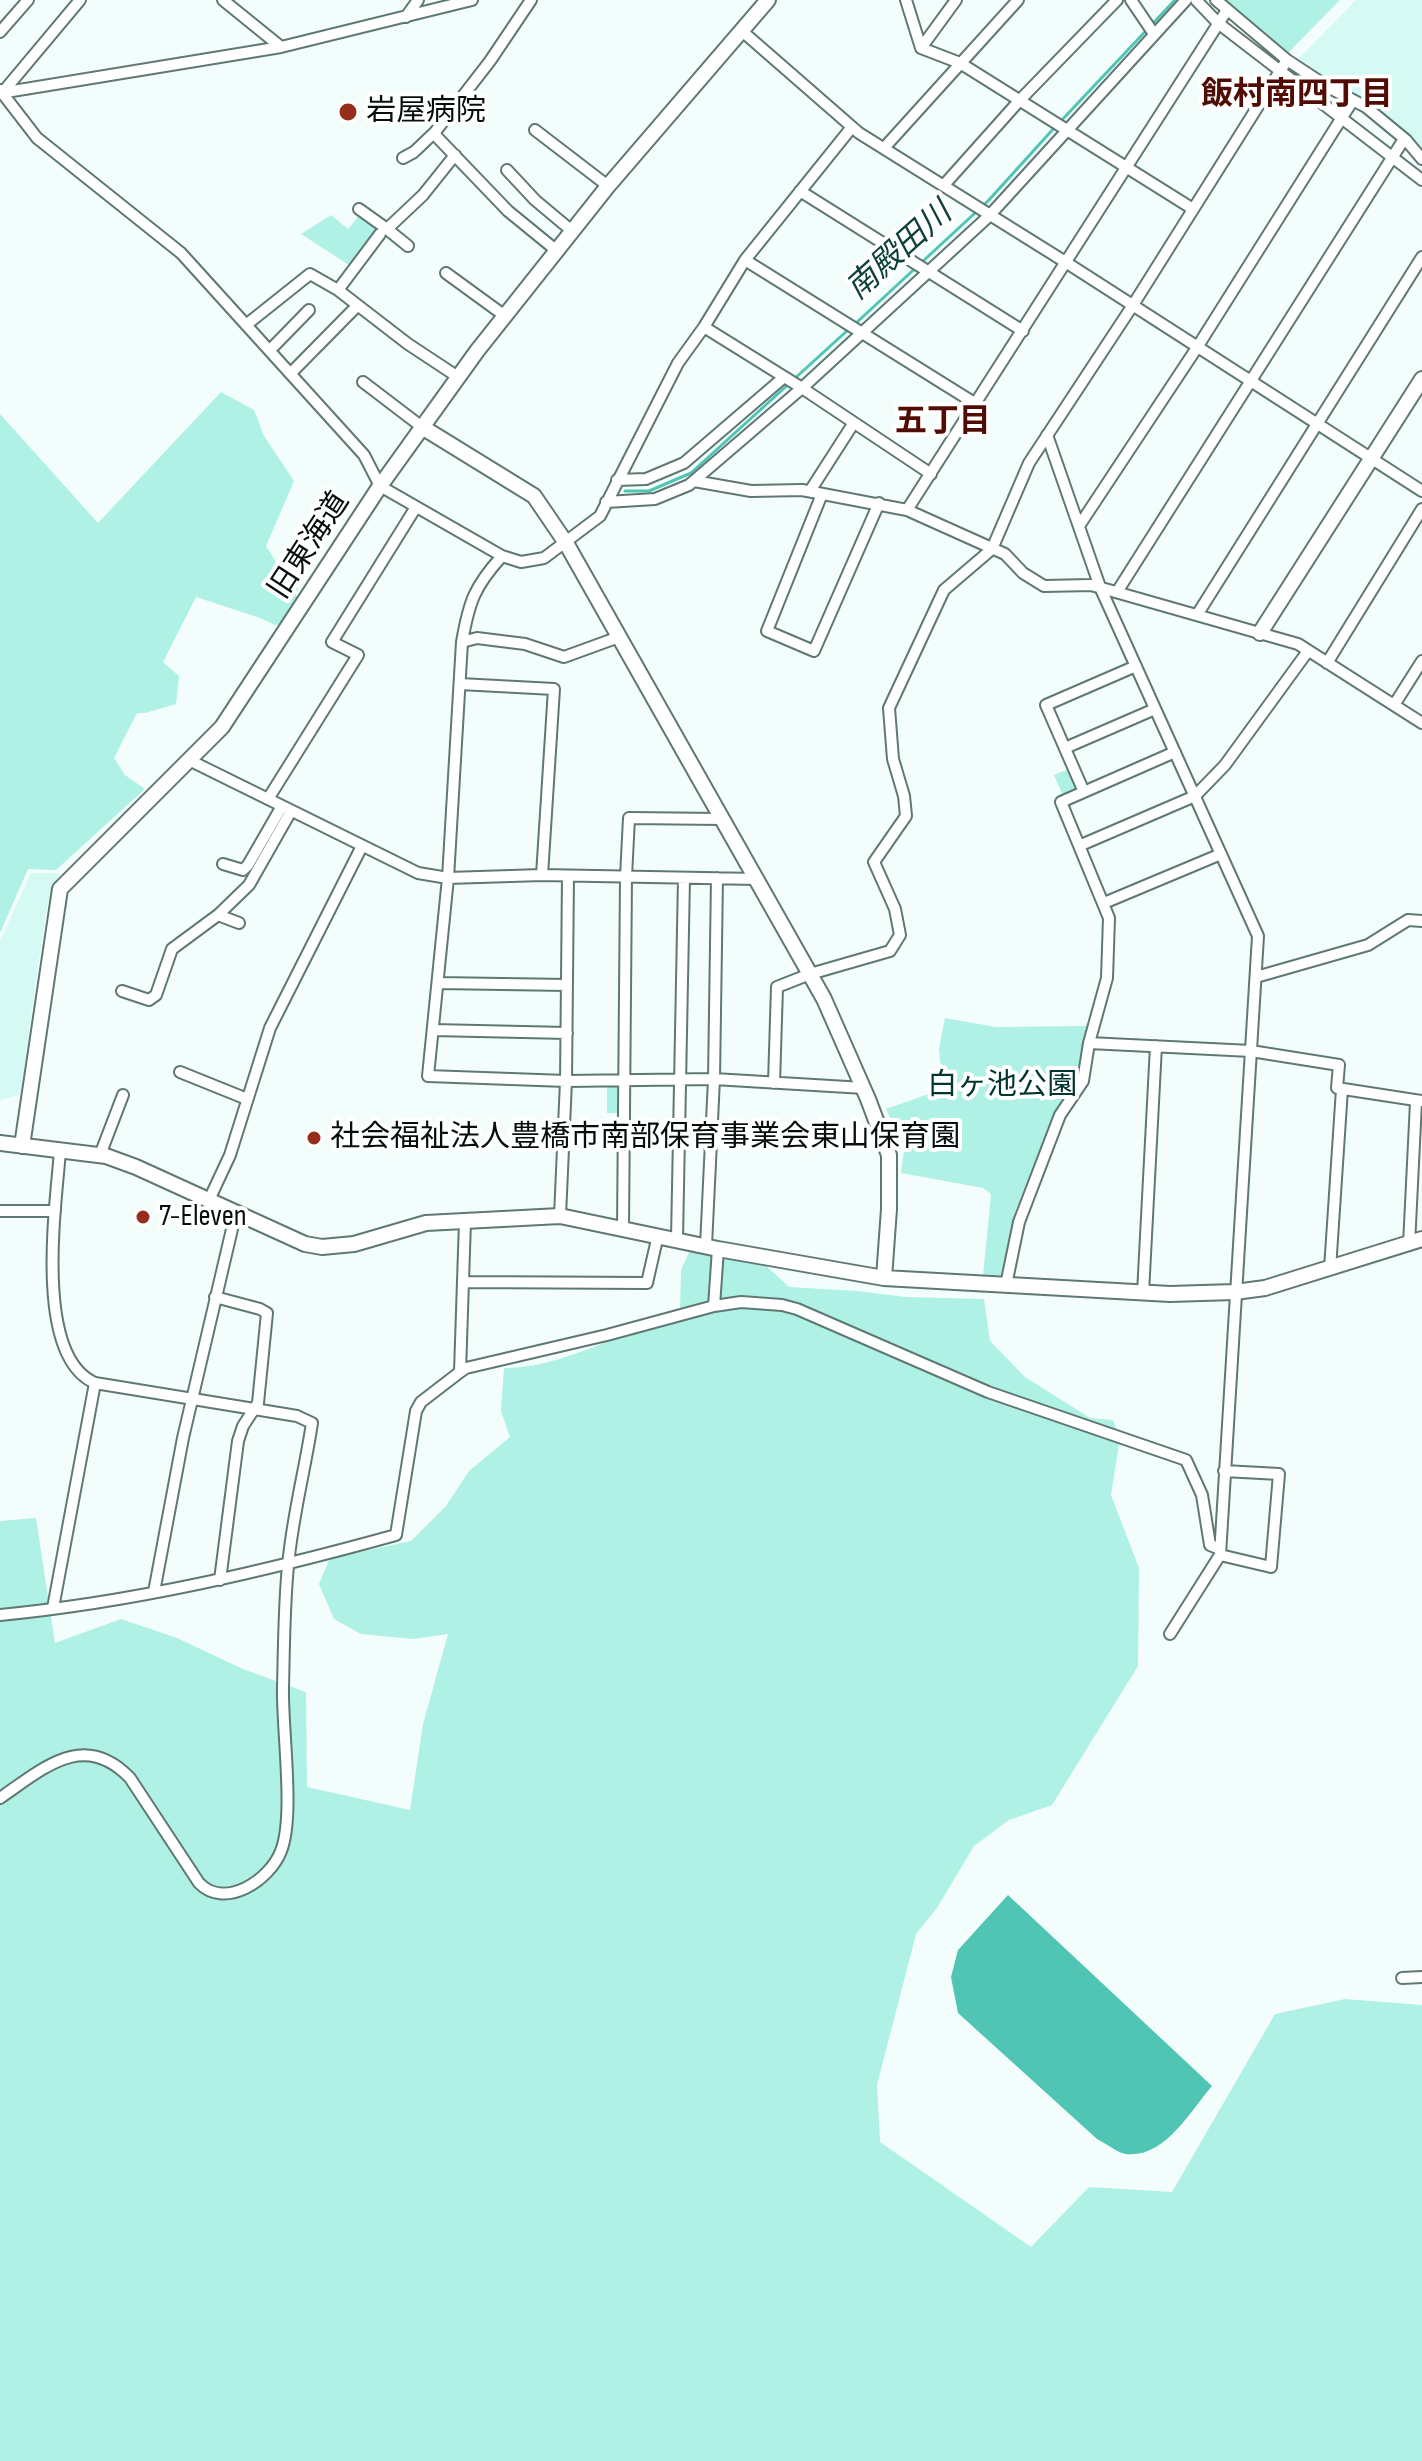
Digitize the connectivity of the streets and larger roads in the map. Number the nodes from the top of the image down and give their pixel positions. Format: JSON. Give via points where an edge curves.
{"nodes":[{"id":1,"x":28,"y":0,"type":"edge"},
{"id":2,"x":80,"y":0,"type":"edge"},
{"id":3,"x":223,"y":0,"type":"edge"},
{"id":4,"x":418,"y":0,"type":"edge"},
{"id":5,"x":472,"y":0,"type":"edge"},
{"id":6,"x":531,"y":0,"type":"edge"},
{"id":7,"x":768,"y":0,"type":"edge"},
{"id":8,"x":906,"y":0,"type":"edge"},
{"id":9,"x":956,"y":0,"type":"edge"},
{"id":10,"x":1018,"y":0,"type":"edge"},
{"id":11,"x":1117,"y":0,"type":"edge"},
{"id":12,"x":1131,"y":0,"type":"edge"},
{"id":13,"x":1186,"y":0,"type":"edge"},
{"id":14,"x":1196,"y":0,"type":"edge"},
{"id":15,"x":1216,"y":0,"type":"edge"},
{"id":16,"x":1227,"y":10,"type":"junction"},
{"id":17,"x":406,"y":17,"type":"junction"},
{"id":18,"x":1218,"y":23,"type":"junction"},
{"id":19,"x":1151,"y":30,"type":"junction"},
{"id":20,"x":742,"y":31,"type":"junction"},
{"id":21,"x":0,"y":32,"type":"edge"},
{"id":22,"x":281,"y":47,"type":"junction"},
{"id":23,"x":921,"y":48,"type":"junction"},
{"id":24,"x":1287,"y":60,"type":"junction"},
{"id":25,"x":960,"y":63,"type":"junction"},
{"id":26,"x":1281,"y":70,"type":"junction"},
{"id":27,"x":1,"y":91,"type":"edge"},
{"id":28,"x":1353,"y":100,"type":"junction"},
{"id":29,"x":1019,"y":101,"type":"junction"},
{"id":30,"x":1342,"y":118,"type":"junction"},
{"id":31,"x":1061,"y":126,"type":"junction"},
{"id":32,"x":852,"y":127,"type":"junction"},
{"id":33,"x":535,"y":130,"type":"dead end"},
{"id":34,"x":435,"y":132,"type":"junction"},
{"id":35,"x":1404,"y":139,"type":"junction"},
{"id":36,"x":884,"y":148,"type":"junction"},
{"id":37,"x":455,"y":155,"type":"junction"},
{"id":38,"x":1393,"y":157,"type":"junction"},
{"id":39,"x":403,"y":158,"type":"dead end"},
{"id":40,"x":1422,"y":159,"type":"edge"},
{"id":41,"x":1124,"y":168,"type":"junction"},
{"id":42,"x":507,"y":170,"type":"dead end"},
{"id":43,"x":1422,"y":180,"type":"edge"},
{"id":44,"x":944,"y":185,"type":"junction"},
{"id":45,"x":608,"y":186,"type":"junction"},
{"id":46,"x":800,"y":191,"type":"junction"},
{"id":47,"x":359,"y":209,"type":"dead end"},
{"id":48,"x":1193,"y":209,"type":"junction"},
{"id":49,"x":983,"y":212,"type":"junction"},
{"id":50,"x":572,"y":231,"type":"junction"},
{"id":51,"x":383,"y":232,"type":"junction"},
{"id":52,"x":408,"y":246,"type":"dead end"},
{"id":53,"x":557,"y":251,"type":"junction"},
{"id":54,"x":1422,"y":257,"type":"edge"},
{"id":55,"x":745,"y":260,"type":"junction"},
{"id":56,"x":1067,"y":263,"type":"junction"},
{"id":57,"x":923,"y":267,"type":"junction"},
{"id":58,"x":446,"y":273,"type":"dead end"},
{"id":59,"x":338,"y":290,"type":"junction"},
{"id":60,"x":1133,"y":305,"type":"junction"},
{"id":61,"x":357,"y":306,"type":"junction"},
{"id":62,"x":309,"y":310,"type":"dead end"},
{"id":63,"x":505,"y":316,"type":"junction"},
{"id":64,"x":246,"y":325,"type":"junction"},
{"id":65,"x":704,"y":327,"type":"junction"},
{"id":66,"x":856,"y":328,"type":"junction"},
{"id":67,"x":1023,"y":331,"type":"junction"},
{"id":68,"x":1198,"y":346,"type":"junction"},
{"id":69,"x":270,"y":350,"type":"junction"},
{"id":70,"x":291,"y":373,"type":"junction"},
{"id":71,"x":458,"y":377,"type":"junction"},
{"id":72,"x":785,"y":379,"type":"junction"},
{"id":73,"x":1422,"y":379,"type":"edge"},
{"id":74,"x":1251,"y":381,"type":"junction"},
{"id":75,"x":363,"y":382,"type":"dead end"},
{"id":76,"x":800,"y":387,"type":"junction"},
{"id":77,"x":976,"y":404,"type":"junction"},
{"id":78,"x":1317,"y":423,"type":"junction"},
{"id":79,"x":853,"y":424,"type":"junction"},
{"id":80,"x":422,"y":427,"type":"junction"},
{"id":81,"x":1047,"y":435,"type":"junction"},
{"id":82,"x":1371,"y":458,"type":"junction"},
{"id":83,"x":931,"y":474,"type":"junction"},
{"id":84,"x":617,"y":480,"type":"junction"},
{"id":85,"x":694,"y":481,"type":"junction"},
{"id":86,"x":380,"y":486,"type":"junction"},
{"id":87,"x":810,"y":491,"type":"junction"},
{"id":88,"x":1422,"y":491,"type":"edge"},
{"id":89,"x":822,"y":494,"type":"junction"},
{"id":90,"x":606,"y":502,"type":"junction"},
{"id":91,"x":879,"y":503,"type":"junction"},
{"id":92,"x":416,"y":507,"type":"junction"},
{"id":93,"x":1422,"y":509,"type":"edge"},
{"id":94,"x":907,"y":510,"type":"junction"},
{"id":95,"x":1079,"y":526,"type":"junction"},
{"id":96,"x":566,"y":543,"type":"junction"},
{"id":97,"x":992,"y":549,"type":"junction"},
{"id":98,"x":502,"y":556,"type":"junction"},
{"id":99,"x":1100,"y":587,"type":"junction"},
{"id":100,"x":1117,"y":592,"type":"junction"},
{"id":101,"x":1197,"y":615,"type":"junction"},
{"id":102,"x":1260,"y":633,"type":"junction"},
{"id":103,"x":619,"y":637,"type":"junction"},
{"id":104,"x":462,"y":642,"type":"junction"},
{"id":105,"x":1308,"y":651,"type":"junction"},
{"id":106,"x":1422,"y":661,"type":"edge"},
{"id":107,"x":1327,"y":663,"type":"junction"},
{"id":108,"x":1136,"y":666,"type":"junction"},
{"id":109,"x":460,"y":684,"type":"junction"},
{"id":110,"x":1394,"y":705,"type":"junction"},
{"id":111,"x":1155,"y":709,"type":"junction"},
{"id":112,"x":1422,"y":723,"type":"edge"},
{"id":113,"x":1065,"y":748,"type":"junction"},
{"id":114,"x":1175,"y":752,"type":"junction"},
{"id":115,"x":189,"y":760,"type":"junction"},
{"id":116,"x":1084,"y":792,"type":"junction"},
{"id":117,"x":1195,"y":796,"type":"junction"},
{"id":118,"x":268,"y":799,"type":"junction"},
{"id":119,"x":286,"y":809,"type":"junction"},
{"id":120,"x":722,"y":819,"type":"junction"},
{"id":121,"x":1081,"y":845,"type":"junction"},
{"id":122,"x":362,"y":846,"type":"junction"},
{"id":123,"x":1221,"y":854,"type":"junction"},
{"id":124,"x":223,"y":864,"type":"dead end"},
{"id":125,"x":542,"y":875,"type":"junction"},
{"id":126,"x":568,"y":876,"type":"junction"},
{"id":127,"x":626,"y":877,"type":"junction"},
{"id":128,"x":448,"y":878,"type":"junction"},
{"id":129,"x":684,"y":878,"type":"junction"},
{"id":130,"x":717,"y":878,"type":"junction"},
{"id":131,"x":757,"y":879,"type":"junction"},
{"id":132,"x":1104,"y":903,"type":"junction"},
{"id":133,"x":218,"y":915,"type":"junction"},
{"id":134,"x":1422,"y":921,"type":"edge"},
{"id":135,"x":239,"y":923,"type":"dead end"},
{"id":136,"x":810,"y":974,"type":"junction"},
{"id":137,"x":1256,"y":977,"type":"junction"},
{"id":138,"x":438,"y":983,"type":"junction"},
{"id":139,"x":567,"y":985,"type":"junction"},
{"id":140,"x":122,"y":991,"type":"dead end"},
{"id":141,"x":433,"y":1030,"type":"junction"},
{"id":142,"x":567,"y":1033,"type":"junction"},
{"id":143,"x":1089,"y":1043,"type":"junction"},
{"id":144,"x":1156,"y":1046,"type":"junction"},
{"id":145,"x":1251,"y":1051,"type":"junction"},
{"id":146,"x":180,"y":1072,"type":"dead end"},
{"id":147,"x":714,"y":1079,"type":"junction"},
{"id":148,"x":624,"y":1080,"type":"junction"},
{"id":149,"x":682,"y":1080,"type":"junction"},
{"id":150,"x":566,"y":1081,"type":"junction"},
{"id":151,"x":774,"y":1083,"type":"junction"},
{"id":152,"x":864,"y":1088,"type":"junction"},
{"id":153,"x":1342,"y":1089,"type":"junction"},
{"id":154,"x":123,"y":1095,"type":"dead end"},
{"id":155,"x":247,"y":1099,"type":"junction"},
{"id":156,"x":1419,"y":1102,"type":"edge"},
{"id":157,"x":0,"y":1143,"type":"edge"},
{"id":158,"x":22,"y":1146,"type":"junction"},
{"id":159,"x":60,"y":1151,"type":"junction"},
{"id":160,"x":100,"y":1155,"type":"junction"},
{"id":161,"x":209,"y":1200,"type":"junction"},
{"id":162,"x":0,"y":1211,"type":"edge"},
{"id":163,"x":55,"y":1211,"type":"junction"},
{"id":164,"x":236,"y":1212,"type":"junction"},
{"id":165,"x":560,"y":1216,"type":"junction"},
{"id":166,"x":465,"y":1221,"type":"junction"},
{"id":167,"x":623,"y":1228,"type":"junction"},
{"id":168,"x":658,"y":1235,"type":"junction"},
{"id":169,"x":677,"y":1239,"type":"junction"},
{"id":170,"x":1415,"y":1242,"type":"edge"},
{"id":171,"x":712,"y":1248,"type":"junction"},
{"id":172,"x":1330,"y":1269,"type":"junction"},
{"id":173,"x":884,"y":1278,"type":"junction"},
{"id":174,"x":463,"y":1282,"type":"junction"},
{"id":175,"x":1006,"y":1285,"type":"junction"},
{"id":176,"x":1235,"y":1292,"type":"junction"},
{"id":177,"x":1143,"y":1293,"type":"junction"},
{"id":178,"x":215,"y":1297,"type":"junction"},
{"id":179,"x":714,"y":1306,"type":"junction"},
{"id":180,"x":460,"y":1372,"type":"junction"},
{"id":181,"x":95,"y":1383,"type":"junction"},
{"id":182,"x":192,"y":1398,"type":"junction"},
{"id":183,"x":255,"y":1409,"type":"junction"},
{"id":184,"x":1224,"y":1471,"type":"junction"},
{"id":185,"x":1220,"y":1552,"type":"junction"},
{"id":186,"x":288,"y":1565,"type":"junction"},
{"id":187,"x":220,"y":1580,"type":"junction"},
{"id":188,"x":154,"y":1592,"type":"junction"},
{"id":189,"x":53,"y":1608,"type":"junction"},
{"id":190,"x":0,"y":1615,"type":"edge"},
{"id":191,"x":1170,"y":1634,"type":"dead end"},
{"id":192,"x":0,"y":1798,"type":"edge"},
{"id":193,"x":1422,"y":1977,"type":"edge"},
{"id":194,"x":1402,"y":1978,"type":"dead end"}],
"edges":[{"from":1,"to":21,"type":"street"},
{"from":2,"to":27,"type":"street"},
{"from":3,"to":22,"type":"street"},
{"from":4,"to":17,"type":"street"},
{"from":5,"to":17,"type":"street"},
{"from":6,"to":34,"type":"street"},
{"from":7,"to":20,"type":"street","name":"旧東海道"},
{"from":8,"to":23,"type":"street"},
{"from":9,"to":23,"type":"street"},
{"from":10,"to":25,"type":"street"},
{"from":11,"to":29,"type":"street"},
{"from":12,"to":19,"type":"street"},
{"from":13,"to":19,"type":"street"},
{"from":14,"to":18,"type":"street"},
{"from":15,"to":16,"type":"street"},
{"from":16,"to":18,"type":"street"},
{"from":16,"to":24,"type":"street"},
{"from":17,"to":22,"type":"street"},
{"from":18,"to":26,"type":"street"},
{"from":18,"to":41,"type":"street"},
{"from":19,"to":31,"type":"street"},
{"from":20,"to":32,"type":"street"},
{"from":20,"to":45,"type":"street","name":"旧東海道"},
{"from":22,"to":27,"type":"street"},
{"from":23,"to":25,"type":"street"},
{"from":24,"to":26,"type":"street"},
{"from":24,"to":28,"type":"street"},
{"from":25,"to":29,"type":"street"},
{"from":25,"to":36,"type":"street"},
{"from":26,"to":30,"type":"street"},
{"from":26,"to":48,"type":"street"},
{"from":27,"to":64,"type":"street","via":[[37,138],[181,253]]},
{"from":28,"to":30,"type":"street"},
{"from":28,"to":35,"type":"street"},
{"from":29,"to":31,"type":"street"},
{"from":29,"to":44,"type":"street"},
{"from":30,"to":38,"type":"street"},
{"from":30,"to":68,"type":"street"},
{"from":31,"to":41,"type":"street"},
{"from":31,"to":49,"type":"street"},
{"from":32,"to":36,"type":"street"},
{"from":32,"to":46,"type":"street"},
{"from":33,"to":45,"type":"street"},
{"from":34,"to":37,"type":"street"},
{"from":34,"to":39,"type":"street"},
{"from":35,"to":38,"type":"street"},
{"from":35,"to":40,"type":"street"},
{"from":36,"to":44,"type":"street"},
{"from":37,"to":51,"type":"street"},
{"from":37,"to":53,"type":"street","via":[[508,211]]},
{"from":38,"to":43,"type":"street"},
{"from":38,"to":74,"type":"street"},
{"from":41,"to":48,"type":"street"},
{"from":41,"to":56,"type":"street"},
{"from":42,"to":50,"type":"street"},
{"from":44,"to":49,"type":"street"},
{"from":45,"to":50,"type":"street","name":"旧東海道"},
{"from":46,"to":55,"type":"street"},
{"from":46,"to":57,"type":"street"},
{"from":47,"to":51,"type":"street"},
{"from":48,"to":60,"type":"street"},
{"from":49,"to":56,"type":"street"},
{"from":49,"to":57,"type":"street"},
{"from":50,"to":53,"type":"street","name":"旧東海道"},
{"from":51,"to":52,"type":"street"},
{"from":51,"to":59,"type":"street"},
{"from":53,"to":63,"type":"street","name":"旧東海道"},
{"from":54,"to":78,"type":"street"},
{"from":55,"to":65,"type":"street"},
{"from":55,"to":66,"type":"street"},
{"from":56,"to":60,"type":"street"},
{"from":56,"to":67,"type":"street"},
{"from":57,"to":66,"type":"street"},
{"from":57,"to":67,"type":"street"},
{"from":58,"to":63,"type":"street"},
{"from":59,"to":61,"type":"street"},
{"from":59,"to":64,"type":"street","via":[[310,274]]},
{"from":60,"to":68,"type":"street"},
{"from":60,"to":81,"type":"street"},
{"from":61,"to":70,"type":"street"},
{"from":61,"to":71,"type":"street"},
{"from":62,"to":69,"type":"street"},
{"from":63,"to":71,"type":"street","name":"旧東海道"},
{"from":64,"to":69,"type":"street"},
{"from":65,"to":72,"type":"street"},
{"from":65,"to":84,"type":"street","via":[[678,363]]},
{"from":66,"to":76,"type":"street"},
{"from":66,"to":77,"type":"street"},
{"from":67,"to":77,"type":"street"},
{"from":68,"to":74,"type":"street"},
{"from":68,"to":95,"type":"street"},
{"from":69,"to":70,"type":"street"},
{"from":70,"to":86,"type":"street","via":[[364,455]]},
{"from":71,"to":80,"type":"street","name":"旧東海道"},
{"from":72,"to":76,"type":"street"},
{"from":72,"to":84,"type":"street","via":[[684,463],[646,479]]},
{"from":73,"to":82,"type":"street"},
{"from":74,"to":78,"type":"street"},
{"from":74,"to":100,"type":"street"},
{"from":75,"to":80,"type":"street"},
{"from":76,"to":79,"type":"street"},
{"from":76,"to":85,"type":"street"},
{"from":77,"to":83,"type":"street"},
{"from":78,"to":82,"type":"street"},
{"from":78,"to":101,"type":"street"},
{"from":79,"to":83,"type":"street"},
{"from":79,"to":87,"type":"street"},
{"from":80,"to":86,"type":"street","name":"旧東海道"},
{"from":80,"to":96,"type":"street","via":[[534,496]]},
{"from":81,"to":95,"type":"street"},
{"from":81,"to":97,"type":"street","via":[[1029,463]]},
{"from":82,"to":88,"type":"street"},
{"from":82,"to":102,"type":"street"},
{"from":83,"to":94,"type":"street"},
{"from":84,"to":90,"type":"street"},
{"from":85,"to":87,"type":"street","via":[[751,491]]},
{"from":85,"to":90,"type":"street","via":[[655,499]]},
{"from":86,"to":92,"type":"street"},
{"from":86,"to":115,"type":"street","name":"旧東海道","via":[[222,727]]},
{"from":87,"to":89,"type":"street"},
{"from":89,"to":91,"type":"street"},
{"from":89,"to":91,"type":"street","via":[[767,631],[814,651]]},
{"from":90,"to":96,"type":"street","via":[[600,516]]},
{"from":91,"to":94,"type":"street"},
{"from":92,"to":98,"type":"street"},
{"from":92,"to":118,"type":"street","via":[[332,642],[358,655]]},
{"from":93,"to":107,"type":"street"},
{"from":94,"to":97,"type":"street"},
{"from":95,"to":99,"type":"street"},
{"from":96,"to":98,"type":"street","via":[[544,558],[521,562]]},
{"from":96,"to":103,"type":"street"},
{"from":97,"to":99,"type":"street","via":[[1044,586]]},
{"from":97,"to":136,"type":"street","via":[[944,590],[889,708],[906,816],[874,862],[895,909],[900,935],[890,951]]},
{"from":98,"to":104,"type":"street","via":[[469,603]]},
{"from":99,"to":100,"type":"street"},
{"from":99,"to":108,"type":"street"},
{"from":100,"to":101,"type":"street"},
{"from":101,"to":102,"type":"street"},
{"from":102,"to":105,"type":"street"},
{"from":103,"to":104,"type":"street","via":[[564,657],[525,644],[477,638]]},
{"from":103,"to":120,"type":"street"},
{"from":104,"to":109,"type":"street"},
{"from":105,"to":107,"type":"street"},
{"from":105,"to":117,"type":"street","via":[[1225,765]]},
{"from":106,"to":110,"type":"street"},
{"from":107,"to":110,"type":"street"},
{"from":108,"to":111,"type":"street"},
{"from":108,"to":113,"type":"street","via":[[1046,705]]},
{"from":109,"to":125,"type":"street","via":[[554,689]]},
{"from":109,"to":128,"type":"street"},
{"from":110,"to":112,"type":"street"},
{"from":111,"to":113,"type":"street"},
{"from":111,"to":114,"type":"street"},
{"from":113,"to":116,"type":"street"},
{"from":114,"to":116,"type":"street"},
{"from":114,"to":117,"type":"street"},
{"from":115,"to":118,"type":"street"},
{"from":115,"to":158,"type":"street","name":"旧東海道","via":[[60,889]]},
{"from":116,"to":121,"type":"street","via":[[1061,802]]},
{"from":117,"to":121,"type":"street"},
{"from":117,"to":123,"type":"street"},
{"from":118,"to":119,"type":"street"},
{"from":119,"to":122,"type":"street"},
{"from":119,"to":124,"type":"street","via":[[243,870]]},
{"from":119,"to":133,"type":"street","via":[[249,885]]},
{"from":120,"to":127,"type":"street","via":[[629,818]]},
{"from":120,"to":131,"type":"street"},
{"from":121,"to":132,"type":"street"},
{"from":122,"to":128,"type":"street","via":[[418,873]]},
{"from":122,"to":155,"type":"street","via":[[270,1028]]},
{"from":123,"to":132,"type":"street"},
{"from":123,"to":137,"type":"street","via":[[1258,936]]},
{"from":125,"to":126,"type":"street"},
{"from":125,"to":128,"type":"street"},
{"from":126,"to":127,"type":"street"},
{"from":126,"to":139,"type":"street"},
{"from":127,"to":129,"type":"street"},
{"from":127,"to":148,"type":"street"},
{"from":128,"to":138,"type":"street"},
{"from":129,"to":130,"type":"street"},
{"from":129,"to":149,"type":"street"},
{"from":130,"to":131,"type":"street"},
{"from":130,"to":147,"type":"street"},
{"from":131,"to":136,"type":"street"},
{"from":132,"to":143,"type":"street","via":[[1109,918],[1107,978]]},
{"from":133,"to":135,"type":"street"},
{"from":133,"to":140,"type":"street","via":[[172,949],[156,995],[149,1000]]},
{"from":134,"to":137,"type":"street","via":[[1408,920],[1368,945]]},
{"from":136,"to":151,"type":"street","via":[[777,987]]},
{"from":136,"to":152,"type":"street"},
{"from":137,"to":145,"type":"street"},
{"from":138,"to":139,"type":"street"},
{"from":138,"to":141,"type":"street"},
{"from":139,"to":142,"type":"street"},
{"from":141,"to":142,"type":"street"},
{"from":141,"to":150,"type":"street","via":[[428,1076]]},
{"from":142,"to":150,"type":"street"},
{"from":143,"to":144,"type":"street"},
{"from":143,"to":175,"type":"street","via":[[1083,1081],[1060,1115],[1019,1222]]},
{"from":144,"to":145,"type":"street"},
{"from":144,"to":177,"type":"street"},
{"from":145,"to":153,"type":"street","via":[[1339,1065],[1337,1088]]},
{"from":145,"to":176,"type":"street"},
{"from":146,"to":155,"type":"street"},
{"from":147,"to":149,"type":"street"},
{"from":147,"to":151,"type":"street"},
{"from":147,"to":171,"type":"street"},
{"from":148,"to":149,"type":"street"},
{"from":148,"to":150,"type":"street"},
{"from":148,"to":167,"type":"street"},
{"from":149,"to":169,"type":"street"},
{"from":150,"to":165,"type":"street"},
{"from":151,"to":152,"type":"street"},
{"from":152,"to":173,"type":"street","via":[[889,1155]]},
{"from":153,"to":156,"type":"street"},
{"from":153,"to":172,"type":"street"},
{"from":154,"to":160,"type":"street"},
{"from":155,"to":161,"type":"street"},
{"from":156,"to":170,"type":"street"},
{"from":157,"to":158,"type":"street"},
{"from":158,"to":159,"type":"street"},
{"from":159,"to":160,"type":"street"},
{"from":159,"to":163,"type":"street"},
{"from":160,"to":161,"type":"street"},
{"from":161,"to":164,"type":"street"},
{"from":162,"to":163,"type":"street"},
{"from":163,"to":181,"type":"street","via":[[56,1320],[70,1359]]},
{"from":164,"to":166,"type":"street","via":[[322,1247],[354,1244],[426,1223]]},
{"from":164,"to":178,"type":"street"},
{"from":165,"to":166,"type":"street"},
{"from":165,"to":167,"type":"street"},
{"from":166,"to":174,"type":"street"},
{"from":167,"to":168,"type":"street"},
{"from":168,"to":169,"type":"street"},
{"from":168,"to":174,"type":"street","via":[[647,1283]]},
{"from":169,"to":171,"type":"street"},
{"from":170,"to":172,"type":"street"},
{"from":171,"to":173,"type":"street"},
{"from":171,"to":179,"type":"street"},
{"from":172,"to":176,"type":"street"},
{"from":173,"to":175,"type":"street"},
{"from":174,"to":180,"type":"street"},
{"from":175,"to":177,"type":"street"},
{"from":176,"to":177,"type":"street"},
{"from":176,"to":184,"type":"street"},
{"from":178,"to":182,"type":"street"},
{"from":178,"to":183,"type":"street","via":[[267,1313]]},
{"from":179,"to":180,"type":"street"},
{"from":179,"to":185,"type":"street","via":[[741,1302],[797,1309],[988,1392],[1186,1460],[1202,1495],[1210,1545]]},
{"from":180,"to":186,"type":"street","via":[[416,1411],[396,1535]]},
{"from":181,"to":182,"type":"street"},
{"from":181,"to":189,"type":"street"},
{"from":182,"to":183,"type":"street"},
{"from":182,"to":188,"type":"street"},
{"from":183,"to":186,"type":"street","via":[[312,1423]]},
{"from":183,"to":187,"type":"street","via":[[238,1441]]},
{"from":184,"to":185,"type":"street"},
{"from":184,"to":185,"type":"street","via":[[1279,1474],[1271,1567]]},
{"from":185,"to":191,"type":"street"},
{"from":186,"to":187,"type":"street"},
{"from":186,"to":192,"type":"street","via":[[286,1817],[282,1850],[268,1874],[222,1894],[206,1890],[130,1778],[100,1755],[76,1755],[45,1768]]},
{"from":187,"to":188,"type":"street"},
{"from":188,"to":189,"type":"street"},
{"from":189,"to":190,"type":"street"},
{"from":193,"to":194,"type":"street"}]}
